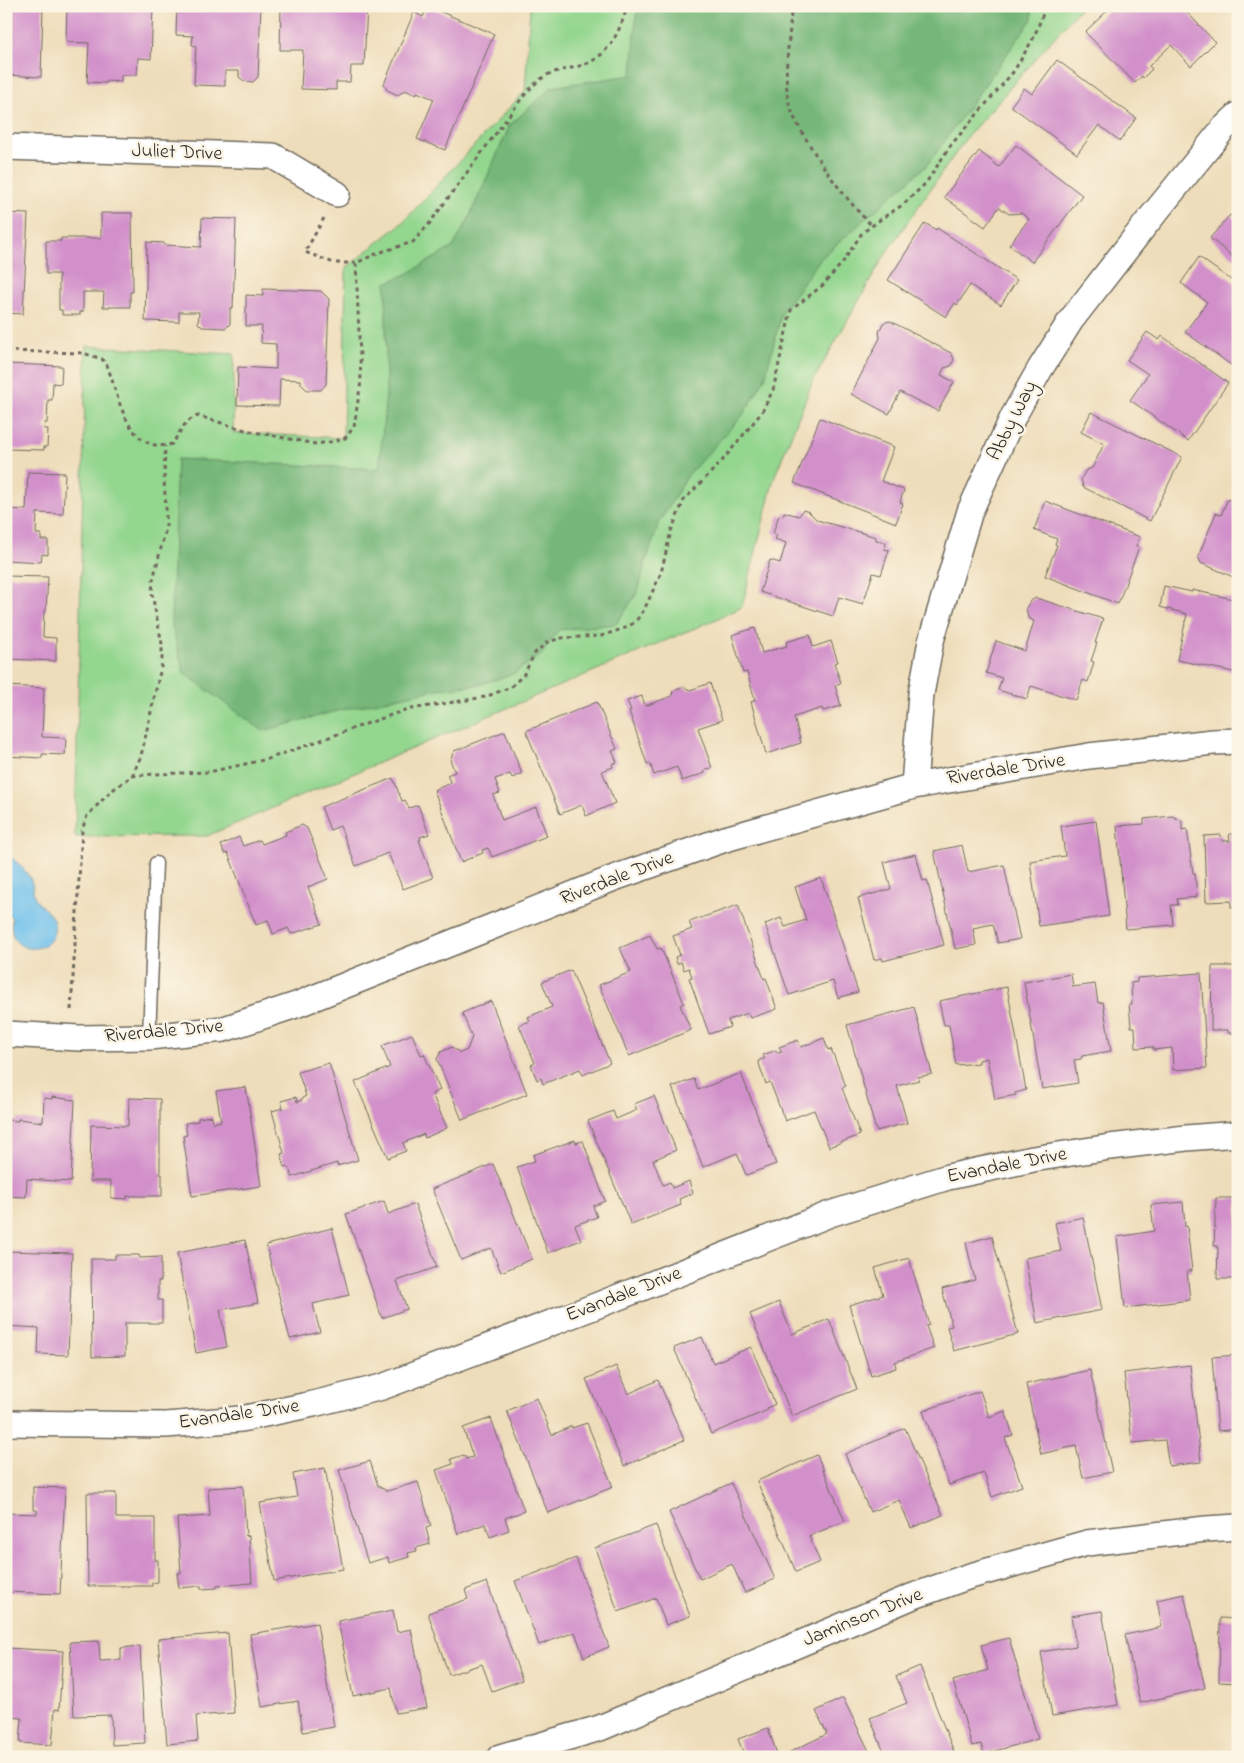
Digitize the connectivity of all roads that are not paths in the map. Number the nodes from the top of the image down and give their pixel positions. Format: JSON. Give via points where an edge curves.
{"nodes":[{"id":1,"x":1238,"y":114,"type":"edge"},
{"id":2,"x":6,"y":147,"type":"edge"},
{"id":3,"x":337,"y":194,"type":"road end"},
{"id":4,"x":1238,"y":741,"type":"edge"},
{"id":5,"x":914,"y":786,"type":"junction"},
{"id":6,"x":156,"y":863,"type":"dead end"},
{"id":7,"x":6,"y":1034,"type":"edge"},
{"id":8,"x":149,"y":1038,"type":"junction"},
{"id":9,"x":1238,"y":1134,"type":"edge"},
{"id":10,"x":6,"y":1423,"type":"edge"},
{"id":11,"x":1238,"y":1527,"type":"edge"},
{"id":12,"x":500,"y":1757,"type":"edge"}],
"edges":[{"from":1,"to":5,"type":"street","name":"Abby Way","via":[[1144,225],[1071,320],[1012,417],[970,511],[931,641],[921,694]]},
{"from":2,"to":3,"type":"street","name":"Juliet Drive","via":[[273,156]]},
{"from":4,"to":5,"type":"street","name":"Riverdale Drive","via":[[1089,756]]},
{"from":5,"to":8,"type":"street","name":"Riverdale Drive","via":[[725,839],[624,875],[296,1005],[224,1028]]},
{"from":6,"to":8,"type":"lane"},
{"from":7,"to":8,"type":"street","name":"Riverdale Drive"},
{"from":9,"to":10,"type":"street","name":"Evandale Drive","via":[[1110,1147],[948,1177],[830,1214],[382,1387],[313,1404],[241,1419],[166,1425]]},
{"from":11,"to":12,"type":"street","name":"Jaminson Drive","via":[[1087,1543],[967,1577],[911,1597],[600,1728]]}]}
